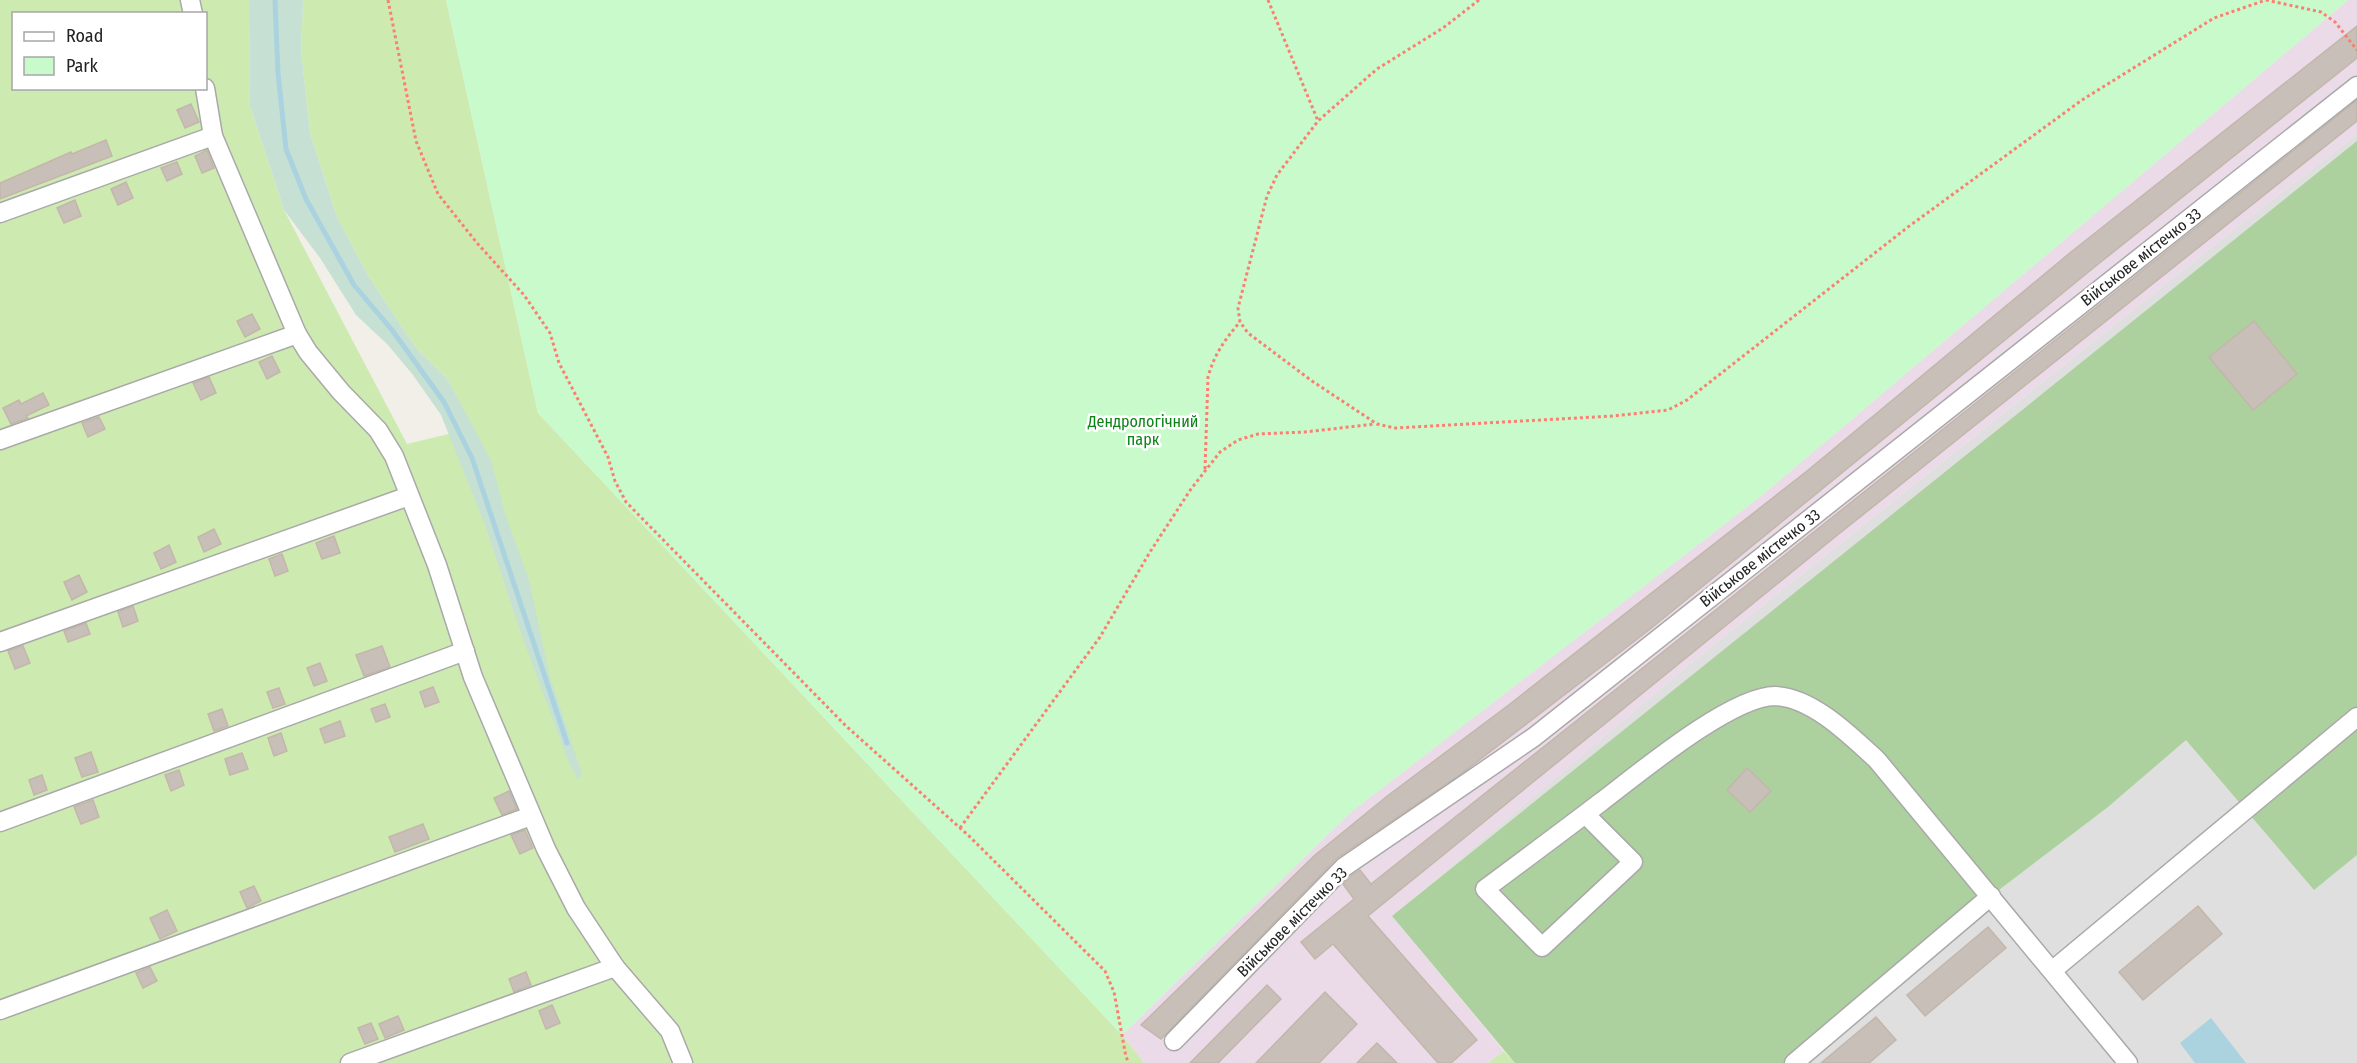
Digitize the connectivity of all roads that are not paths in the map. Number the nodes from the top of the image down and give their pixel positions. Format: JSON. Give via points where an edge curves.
{"nodes":[{"id":1,"x":2357,"y":86,"type":"edge"},
{"id":2,"x":205,"y":90,"type":"edge"},
{"id":3,"x":213,"y":136,"type":"junction"},
{"id":4,"x":0,"y":213,"type":"edge"},
{"id":5,"x":297,"y":334,"type":"junction"},
{"id":6,"x":0,"y":440,"type":"edge"},
{"id":7,"x":409,"y":496,"type":"junction"},
{"id":8,"x":0,"y":642,"type":"edge"},
{"id":9,"x":465,"y":651,"type":"junction"},
{"id":10,"x":2357,"y":717,"type":"edge"},
{"id":11,"x":1585,"y":814,"type":"junction"},
{"id":12,"x":531,"y":816,"type":"junction"},
{"id":13,"x":0,"y":822,"type":"edge"},
{"id":14,"x":1991,"y":896,"type":"junction"},
{"id":15,"x":615,"y":967,"type":"junction"},
{"id":16,"x":2053,"y":970,"type":"junction"},
{"id":17,"x":0,"y":1010,"type":"edge"},
{"id":18,"x":1174,"y":1041,"type":"dead end"},
{"id":19,"x":350,"y":1063,"type":"edge"},
{"id":20,"x":683,"y":1063,"type":"edge"},
{"id":21,"x":1794,"y":1063,"type":"edge"},
{"id":22,"x":2128,"y":1063,"type":"edge"}],
"edges":[{"from":1,"to":18,"type":"street","name":"Військове містечко 33","via":[[1534,737],[1344,867]]},
{"from":2,"to":3,"type":"street"},
{"from":3,"to":4,"type":"street"},
{"from":3,"to":5,"type":"street"},
{"from":5,"to":6,"type":"street"},
{"from":5,"to":7,"type":"street","via":[[340,392],[378,430],[394,456]]},
{"from":7,"to":8,"type":"street"},
{"from":7,"to":9,"type":"street"},
{"from":9,"to":12,"type":"street","via":[[472,677]]},
{"from":9,"to":13,"type":"street"},
{"from":10,"to":16,"type":"street"},
{"from":11,"to":11,"type":"street","via":[[1485,889],[1542,947],[1634,862]]},
{"from":11,"to":14,"type":"street","via":[[1694,732],[1753,700],[1774,696],[1798,701],[1836,724],[1877,760]]},
{"from":12,"to":15,"type":"street","via":[[576,908]]},
{"from":12,"to":17,"type":"street"},
{"from":14,"to":16,"type":"street"},
{"from":14,"to":21,"type":"street"},
{"from":15,"to":19,"type":"street"},
{"from":15,"to":20,"type":"street","via":[[670,1031]]},
{"from":16,"to":22,"type":"street"}]}
